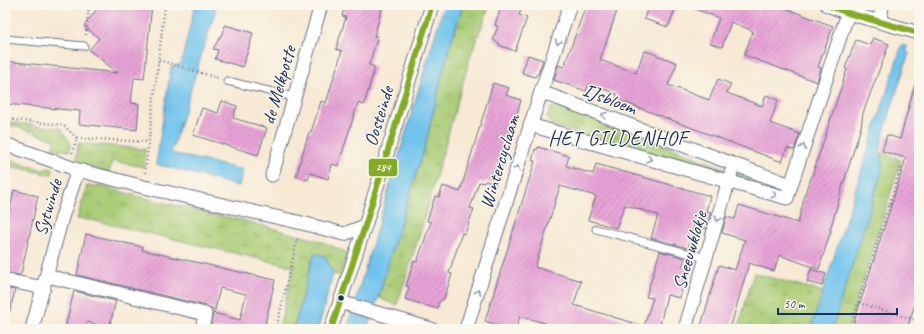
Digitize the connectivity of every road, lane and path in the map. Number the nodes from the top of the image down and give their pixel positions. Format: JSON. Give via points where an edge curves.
{"nodes":[{"id":1,"x":9,"y":5,"type":"edge"},
{"id":2,"x":89,"y":5,"type":"edge"},
{"id":3,"x":165,"y":5,"type":"edge"},
{"id":4,"x":320,"y":5,"type":"edge"},
{"id":5,"x":432,"y":5,"type":"edge"},
{"id":6,"x":570,"y":5,"type":"edge"},
{"id":7,"x":827,"y":5,"type":"edge"},
{"id":8,"x":882,"y":5,"type":"edge"},
{"id":9,"x":848,"y":12,"type":"junction"},
{"id":10,"x":5,"y":18,"type":"edge"},
{"id":11,"x":880,"y":21,"type":"junction"},
{"id":12,"x":919,"y":33,"type":"edge"},
{"id":13,"x":5,"y":39,"type":"edge"},
{"id":14,"x":84,"y":46,"type":"joint"},
{"id":15,"x":159,"y":60,"type":"junction"},
{"id":16,"x":227,"y":81,"type":"joint"},
{"id":17,"x":541,"y":92,"type":"junction"},
{"id":18,"x":294,"y":97,"type":"junction"},
{"id":19,"x":5,"y":119,"type":"edge"},
{"id":20,"x":530,"y":125,"type":"junction"},
{"id":21,"x":149,"y":142,"type":"junction"},
{"id":22,"x":5,"y":144,"type":"edge"},
{"id":23,"x":734,"y":164,"type":"junction"},
{"id":24,"x":901,"y":167,"type":"dead end"},
{"id":25,"x":78,"y":170,"type":"junction"},
{"id":26,"x":272,"y":175,"type":"dead end"},
{"id":27,"x":728,"y":182,"type":"junction"},
{"id":28,"x":791,"y":184,"type":"junction"},
{"id":29,"x":144,"y":187,"type":"junction"},
{"id":30,"x":302,"y":223,"type":"junction"},
{"id":31,"x":365,"y":226,"type":"junction"},
{"id":32,"x":596,"y":229,"type":"dead end"},
{"id":33,"x":706,"y":258,"type":"junction"},
{"id":34,"x":5,"y":280,"type":"edge"},
{"id":35,"x":45,"y":282,"type":"junction"},
{"id":36,"x":343,"y":303,"type":"junction"},
{"id":37,"x":859,"y":303,"type":"junction"},
{"id":38,"x":919,"y":321,"type":"edge"},
{"id":39,"x":32,"y":329,"type":"edge"},
{"id":40,"x":202,"y":329,"type":"edge"},
{"id":41,"x":276,"y":329,"type":"edge"},
{"id":42,"x":331,"y":329,"type":"edge"},
{"id":43,"x":431,"y":329,"type":"edge"},
{"id":44,"x":466,"y":329,"type":"edge"},
{"id":45,"x":685,"y":329,"type":"edge"},
{"id":46,"x":850,"y":329,"type":"edge"}],
"edges":[{"from":1,"to":10,"type":"path"},
{"from":2,"to":14,"type":"path"},
{"from":3,"to":15,"type":"path"},
{"from":4,"to":18,"type":"street","name":"de Melkpotte"},
{"from":5,"to":31,"type":"street","name":"Oosteinde"},
{"from":6,"to":17,"type":"street","name":"Wintercyclaam","one_way":true},
{"from":7,"to":9,"type":"street"},
{"from":8,"to":11,"type":"street"},
{"from":9,"to":11,"type":"street"},
{"from":28,"to":9,"type":"street","one_way":true},
{"from":11,"to":12,"type":"street"},
{"from":13,"to":14,"type":"lane"},
{"from":15,"to":16,"type":"path"},
{"from":15,"to":21,"type":"path"},
{"from":16,"to":18,"type":"lane"},
{"from":17,"to":20,"type":"street","name":"Wintercyclaam"},
{"from":23,"to":17,"type":"street","name":"IJsbloem","one_way":true},
{"from":18,"to":26,"type":"street","name":"de Melkpotte"},
{"from":19,"to":21,"type":"path","via":[[63,125],[77,138]]},
{"from":20,"to":27,"type":"street","one_way":true},
{"from":44,"to":20,"type":"street","name":"Wintercyclaam","one_way":true},
{"from":21,"to":29,"type":"path"},
{"from":22,"to":25,"type":"street","name":"Sytwinde"},
{"from":23,"to":27,"type":"street"},
{"from":23,"to":28,"type":"street","name":"IJsbloem"},
{"from":24,"to":37,"type":"path"},
{"from":25,"to":29,"type":"street"},
{"from":25,"to":35,"type":"street","name":"Sytwinde","via":[[62,217]]},
{"from":27,"to":28,"type":"street","one_way":true,"via":[[787,198]]},
{"from":27,"to":33,"type":"street","name":"Sneeuwklokje","one_way":true},
{"from":29,"to":30,"type":"street"},
{"from":30,"to":31,"type":"street","via":[[344,234]]},
{"from":30,"to":41,"type":"path"},
{"from":31,"to":36,"type":"street","name":"Oosteinde"},
{"from":32,"to":33,"type":"lane"},
{"from":33,"to":45,"type":"street","name":"Sneeuwklokje"},
{"from":34,"to":35,"type":"street"},
{"from":35,"to":39,"type":"street","name":"Sytwinde"},
{"from":35,"to":40,"type":"street","via":[[205,314]]},
{"from":36,"to":42,"type":"street","name":"Oosteinde"},
{"from":36,"to":43,"type":"street"},
{"from":37,"to":38,"type":"path"},
{"from":37,"to":46,"type":"path"}]}
